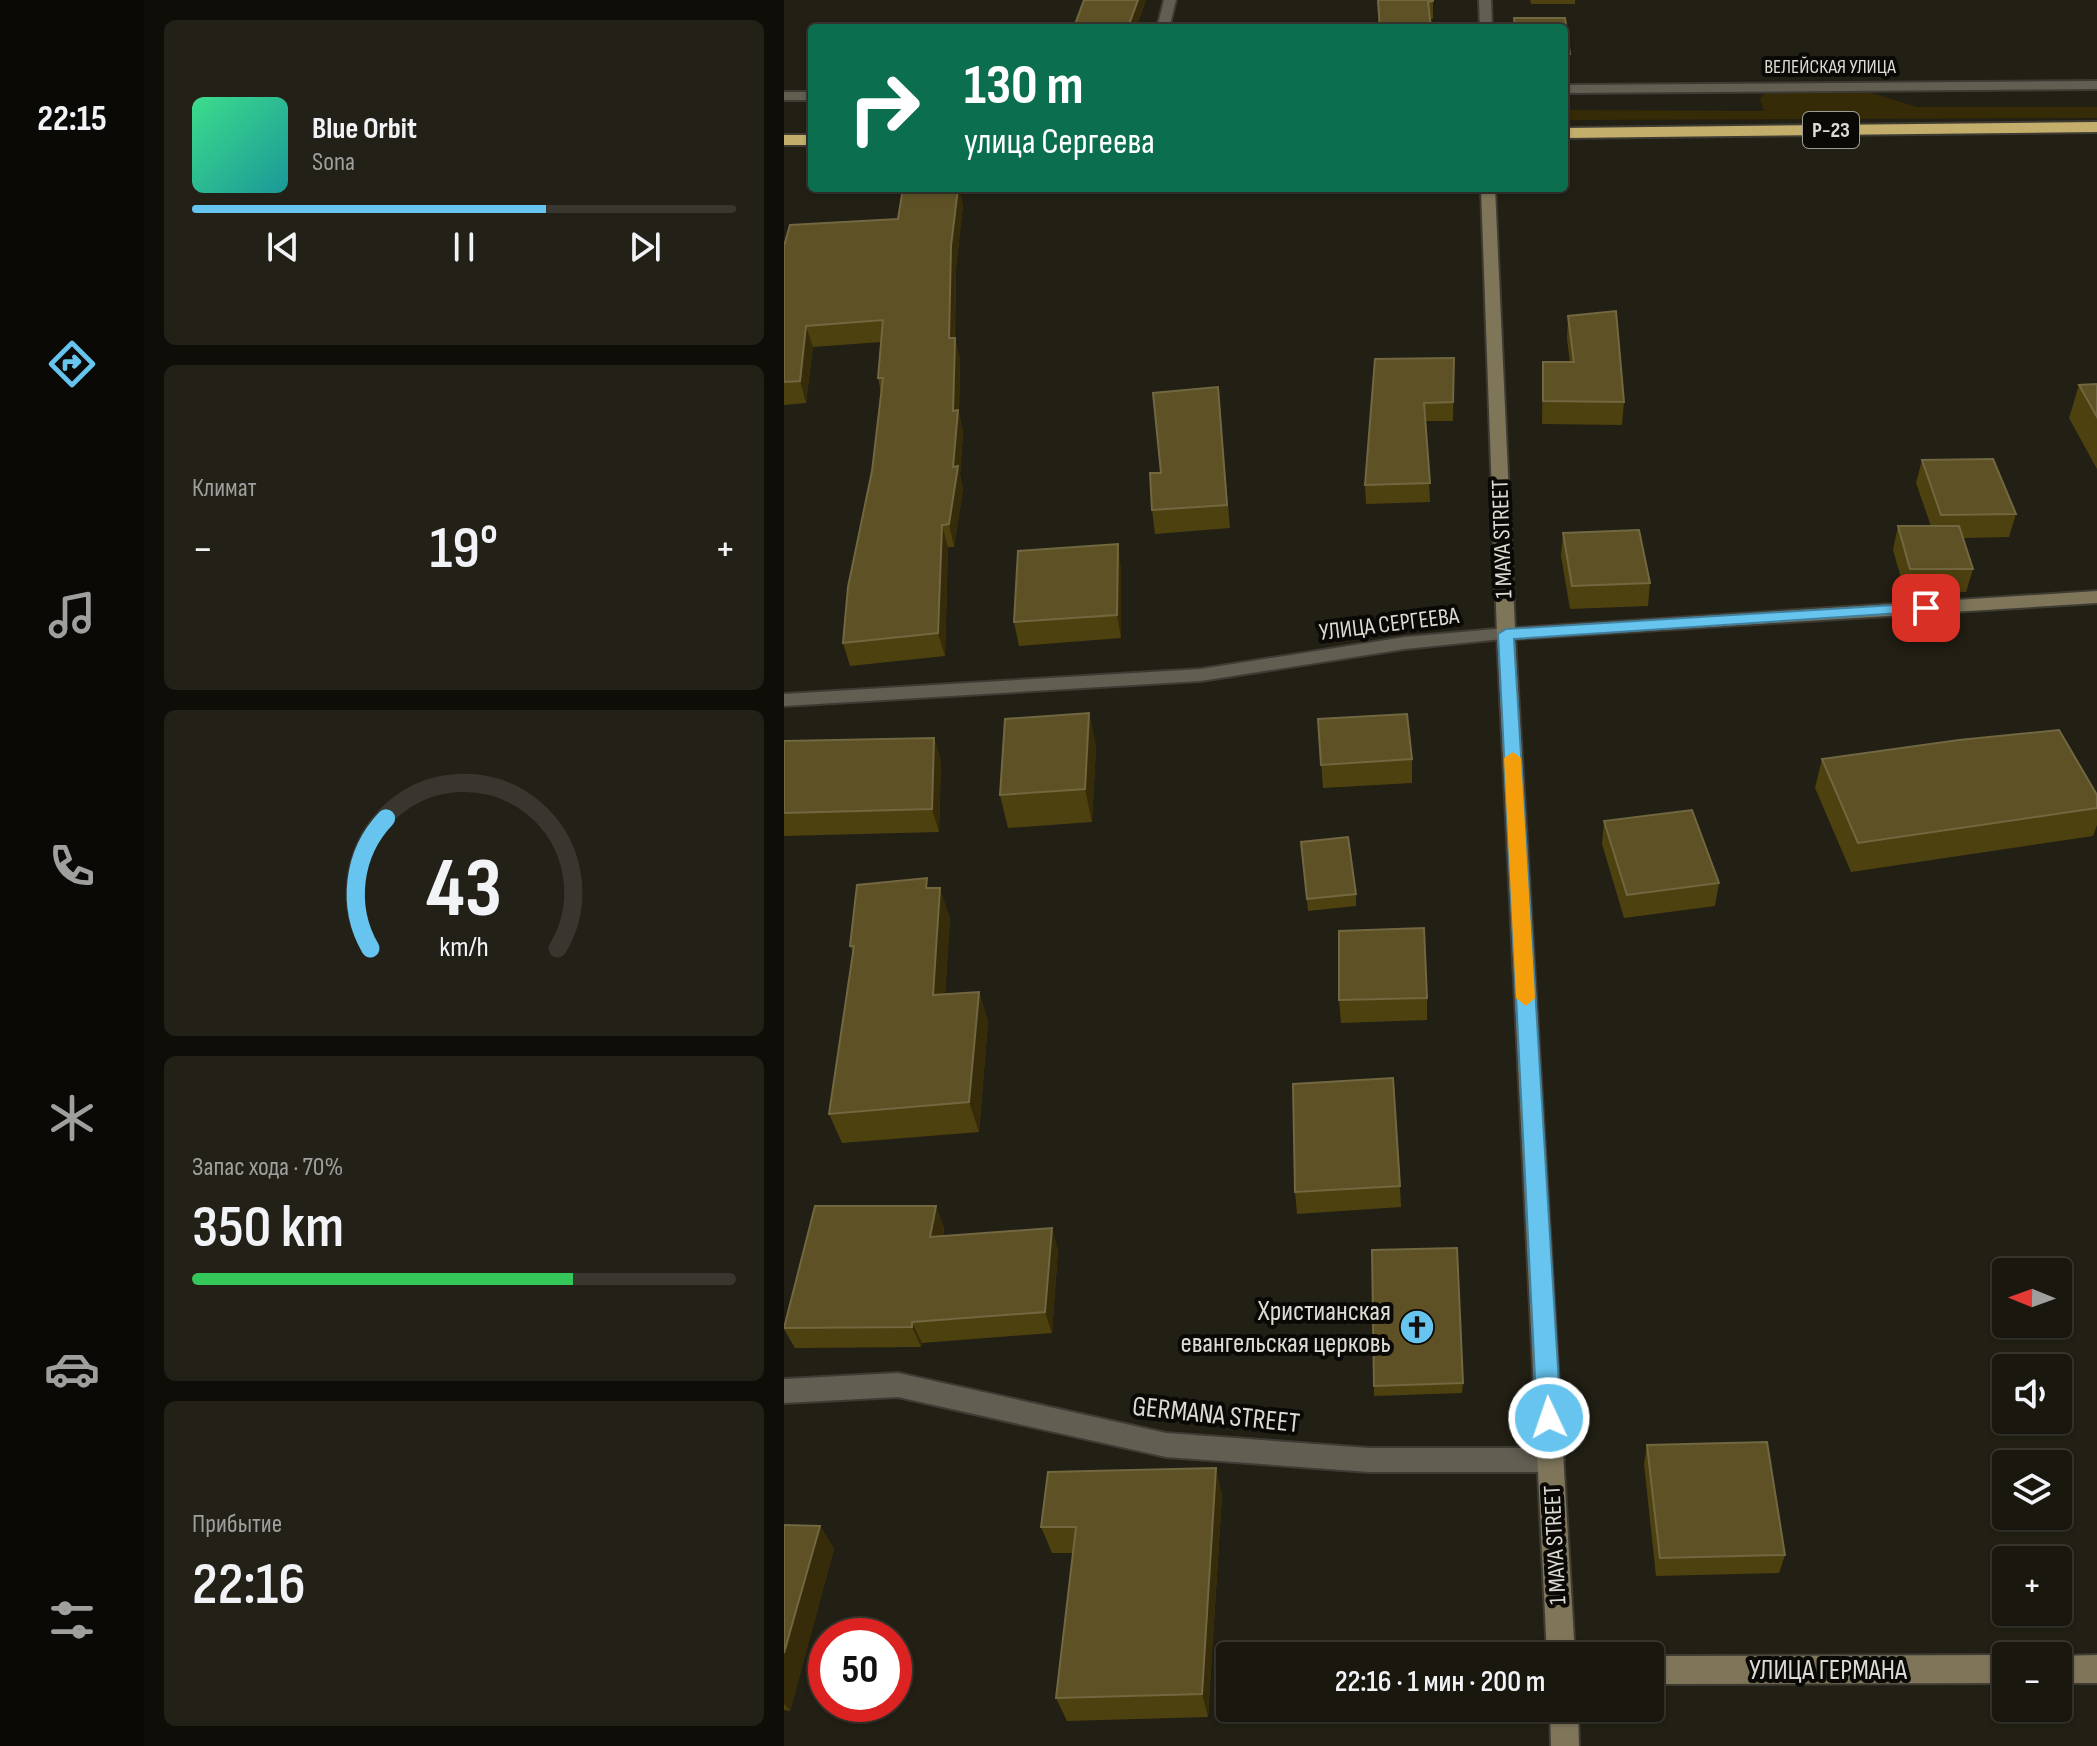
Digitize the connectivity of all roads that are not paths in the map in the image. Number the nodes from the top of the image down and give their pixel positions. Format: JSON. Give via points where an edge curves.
{"nodes":[{"id":1,"x":1170,"y":0,"type":"edge"},
{"id":2,"x":1485,"y":0,"type":"edge"},
{"id":3,"x":1164,"y":24,"type":"edge"},
{"id":4,"x":1486,"y":24,"type":"edge"},
{"id":5,"x":2097,"y":85,"type":"edge"},
{"id":6,"x":1568,"y":89,"type":"edge"},
{"id":7,"x":784,"y":96,"type":"edge"},
{"id":8,"x":808,"y":96,"type":"edge"},
{"id":9,"x":2097,"y":127,"type":"edge"},
{"id":10,"x":1568,"y":133,"type":"edge"},
{"id":11,"x":784,"y":140,"type":"edge"},
{"id":12,"x":808,"y":140,"type":"edge"},
{"id":13,"x":1488,"y":192,"type":"edge"},
{"id":14,"x":2097,"y":597,"type":"edge"},
{"id":15,"x":1506,"y":634,"type":"junction"},
{"id":16,"x":784,"y":700,"type":"edge"},
{"id":17,"x":784,"y":1391,"type":"edge"},
{"id":18,"x":1551,"y":1460,"type":"junction"},
{"id":19,"x":1560,"y":1642,"type":"edge"},
{"id":20,"x":1992,"y":1669,"type":"edge"},
{"id":21,"x":2072,"y":1669,"type":"edge"},
{"id":22,"x":2097,"y":1669,"type":"edge"},
{"id":23,"x":1664,"y":1670,"type":"edge"},
{"id":24,"x":1564,"y":1722,"type":"edge"},
{"id":25,"x":1565,"y":1746,"type":"edge"}],
"edges":[{"from":1,"to":3,"type":"street"},
{"from":2,"to":4,"type":"street"},
{"from":5,"to":6,"type":"street","name":"ВЕЛЕЙСКАЯ УЛИЦА"},
{"from":7,"to":8,"type":"street"},
{"from":9,"to":10,"type":"highway","number":"Р-23"},
{"from":11,"to":12,"type":"highway"},
{"from":13,"to":15,"type":"main road","name":"1 MAYA STREET"},
{"from":14,"to":15,"type":"main road","name":"УЛИЦА СЕРГЕЕВА"},
{"from":15,"to":16,"type":"street","name":"УЛИЦА СЕРГЕЕВА","via":[[1405,643],[1201,675]]},
{"from":15,"to":18,"type":"main road","name":"1 MAYA STREET"},
{"from":17,"to":18,"type":"street","name":"GERMANA STREET","via":[[898,1385],[1166,1445],[1369,1460]]},
{"from":18,"to":19,"type":"main road","name":"1 MAYA STREET"},
{"from":20,"to":23,"type":"main road","name":"УЛИЦА ГЕРМАНА"},
{"from":21,"to":22,"type":"main road"},
{"from":24,"to":25,"type":"main road"}]}
